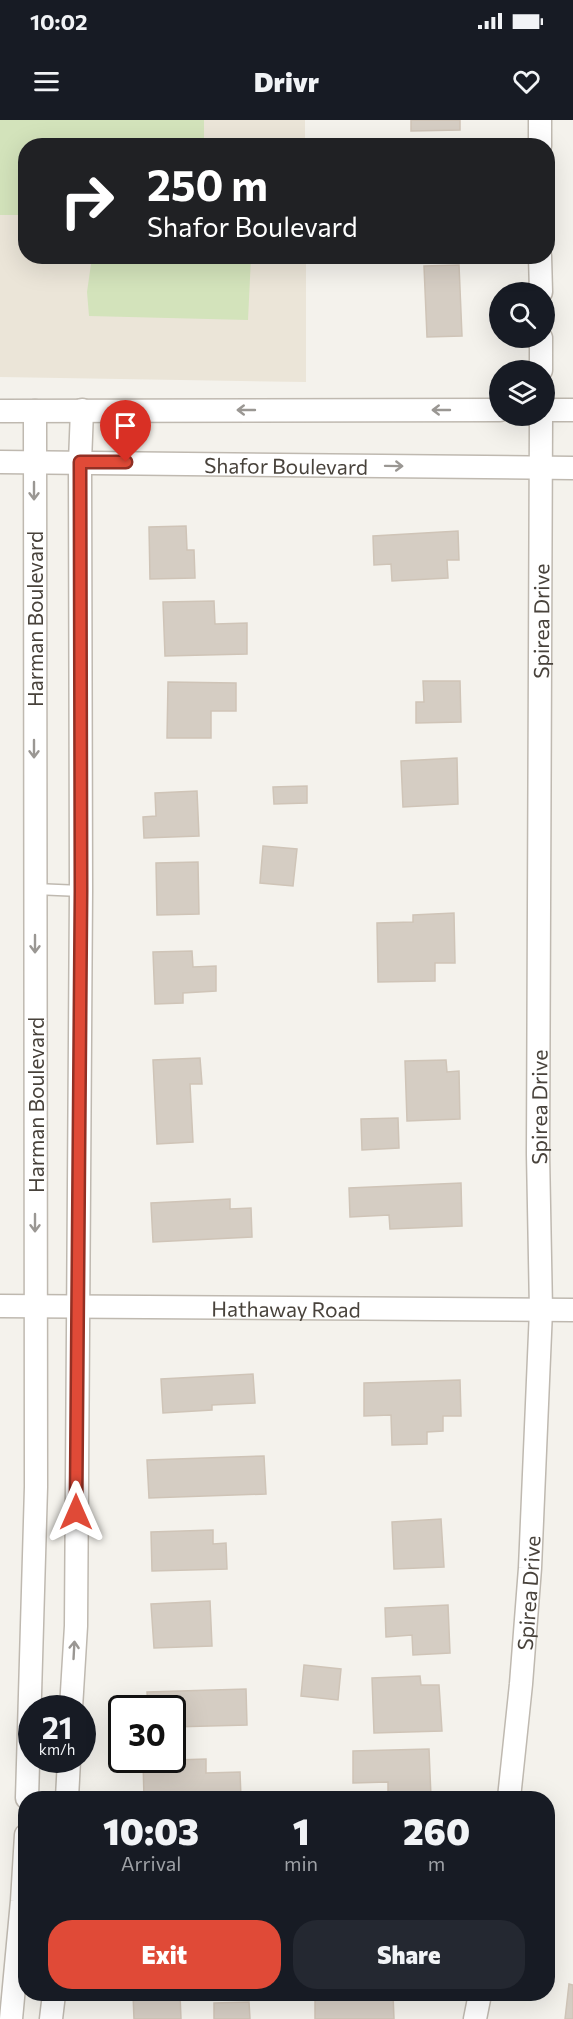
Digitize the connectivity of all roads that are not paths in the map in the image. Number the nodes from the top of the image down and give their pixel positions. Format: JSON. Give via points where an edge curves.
{"nodes":[{"id":1,"x":540,"y":120,"type":"edge"},
{"id":2,"x":540,"y":138,"type":"edge"},
{"id":3,"x":540,"y":264,"type":"edge"},
{"id":4,"x":541,"y":282,"type":"edge"},
{"id":5,"x":82,"y":410,"type":"junction"},
{"id":6,"x":489,"y":410,"type":"edge"},
{"id":7,"x":555,"y":410,"type":"edge"},
{"id":8,"x":573,"y":410,"type":"edge"},
{"id":9,"x":0,"y":411,"type":"edge"},
{"id":10,"x":34,"y":411,"type":"junction"},
{"id":11,"x":541,"y":426,"type":"edge"},
{"id":12,"x":0,"y":462,"type":"edge"},
{"id":13,"x":34,"y":462,"type":"junction"},
{"id":14,"x":80,"y":462,"type":"junction"},
{"id":15,"x":541,"y":467,"type":"junction"},
{"id":16,"x":573,"y":468,"type":"edge"},
{"id":17,"x":34,"y":889,"type":"junction"},
{"id":18,"x":81,"y":891,"type":"junction"},
{"id":19,"x":0,"y":1306,"type":"edge"},
{"id":20,"x":35,"y":1307,"type":"junction"},
{"id":21,"x":77,"y":1307,"type":"junction"},
{"id":22,"x":541,"y":1310,"type":"junction"},
{"id":23,"x":573,"y":1310,"type":"edge"},
{"id":24,"x":32,"y":1695,"type":"edge"},
{"id":25,"x":72,"y":1695,"type":"edge"},
{"id":26,"x":29,"y":1773,"type":"edge"},
{"id":27,"x":68,"y":1773,"type":"edge"},
{"id":28,"x":27,"y":1791,"type":"edge"},
{"id":29,"x":67,"y":1791,"type":"edge"},
{"id":30,"x":510,"y":1791,"type":"edge"},
{"id":31,"x":18,"y":1945,"type":"edge"},
{"id":32,"x":53,"y":2001,"type":"edge"},
{"id":33,"x":479,"y":2001,"type":"edge"},
{"id":34,"x":11,"y":2019,"type":"edge"},
{"id":35,"x":51,"y":2019,"type":"edge"},
{"id":36,"x":475,"y":2019,"type":"edge"}],
"edges":[{"from":1,"to":2,"type":"street"},
{"from":3,"to":4,"type":"street"},
{"from":6,"to":5,"type":"street","one_way":true},
{"from":5,"to":10,"type":"street"},
{"from":5,"to":14,"type":"street","name":"Harman Boulevard"},
{"from":7,"to":8,"type":"street"},
{"from":9,"to":10,"type":"street"},
{"from":10,"to":13,"type":"street","name":"Harman Boulevard"},
{"from":11,"to":15,"type":"street","name":"Spirea Drive"},
{"from":12,"to":13,"type":"street","name":"Shafor Boulevard"},
{"from":13,"to":14,"type":"street","name":"Shafor Boulevard"},
{"from":13,"to":17,"type":"street","name":"Harman Boulevard","one_way":true},
{"from":14,"to":15,"type":"street","name":"Shafor Boulevard","one_way":true},
{"from":14,"to":18,"type":"street","name":"Harman Boulevard"},
{"from":15,"to":16,"type":"street","name":"Shafor Boulevard"},
{"from":15,"to":22,"type":"street","name":"Spirea Drive"},
{"from":17,"to":18,"type":"lane"},
{"from":17,"to":20,"type":"street","name":"Harman Boulevard","one_way":true},
{"from":18,"to":21,"type":"street","name":"Harman Boulevard"},
{"from":19,"to":20,"type":"street","name":"Hathaway Road"},
{"from":20,"to":21,"type":"street","name":"Hathaway Road"},
{"from":20,"to":24,"type":"street","name":"Harman Boulevard"},
{"from":21,"to":22,"type":"street","name":"Hathaway Road"},
{"from":25,"to":21,"type":"street","name":"Harman Boulevard","one_way":true,"via":[[76,1626]]},
{"from":22,"to":23,"type":"street","name":"Hathaway Road"},
{"from":22,"to":30,"type":"street","name":"Spirea Drive","via":[[530,1568]]},
{"from":26,"to":28,"type":"street","name":"Harman Boulevard"},
{"from":27,"to":29,"type":"street"},
{"from":31,"to":34,"type":"street"},
{"from":32,"to":35,"type":"street"},
{"from":33,"to":36,"type":"street"}]}
